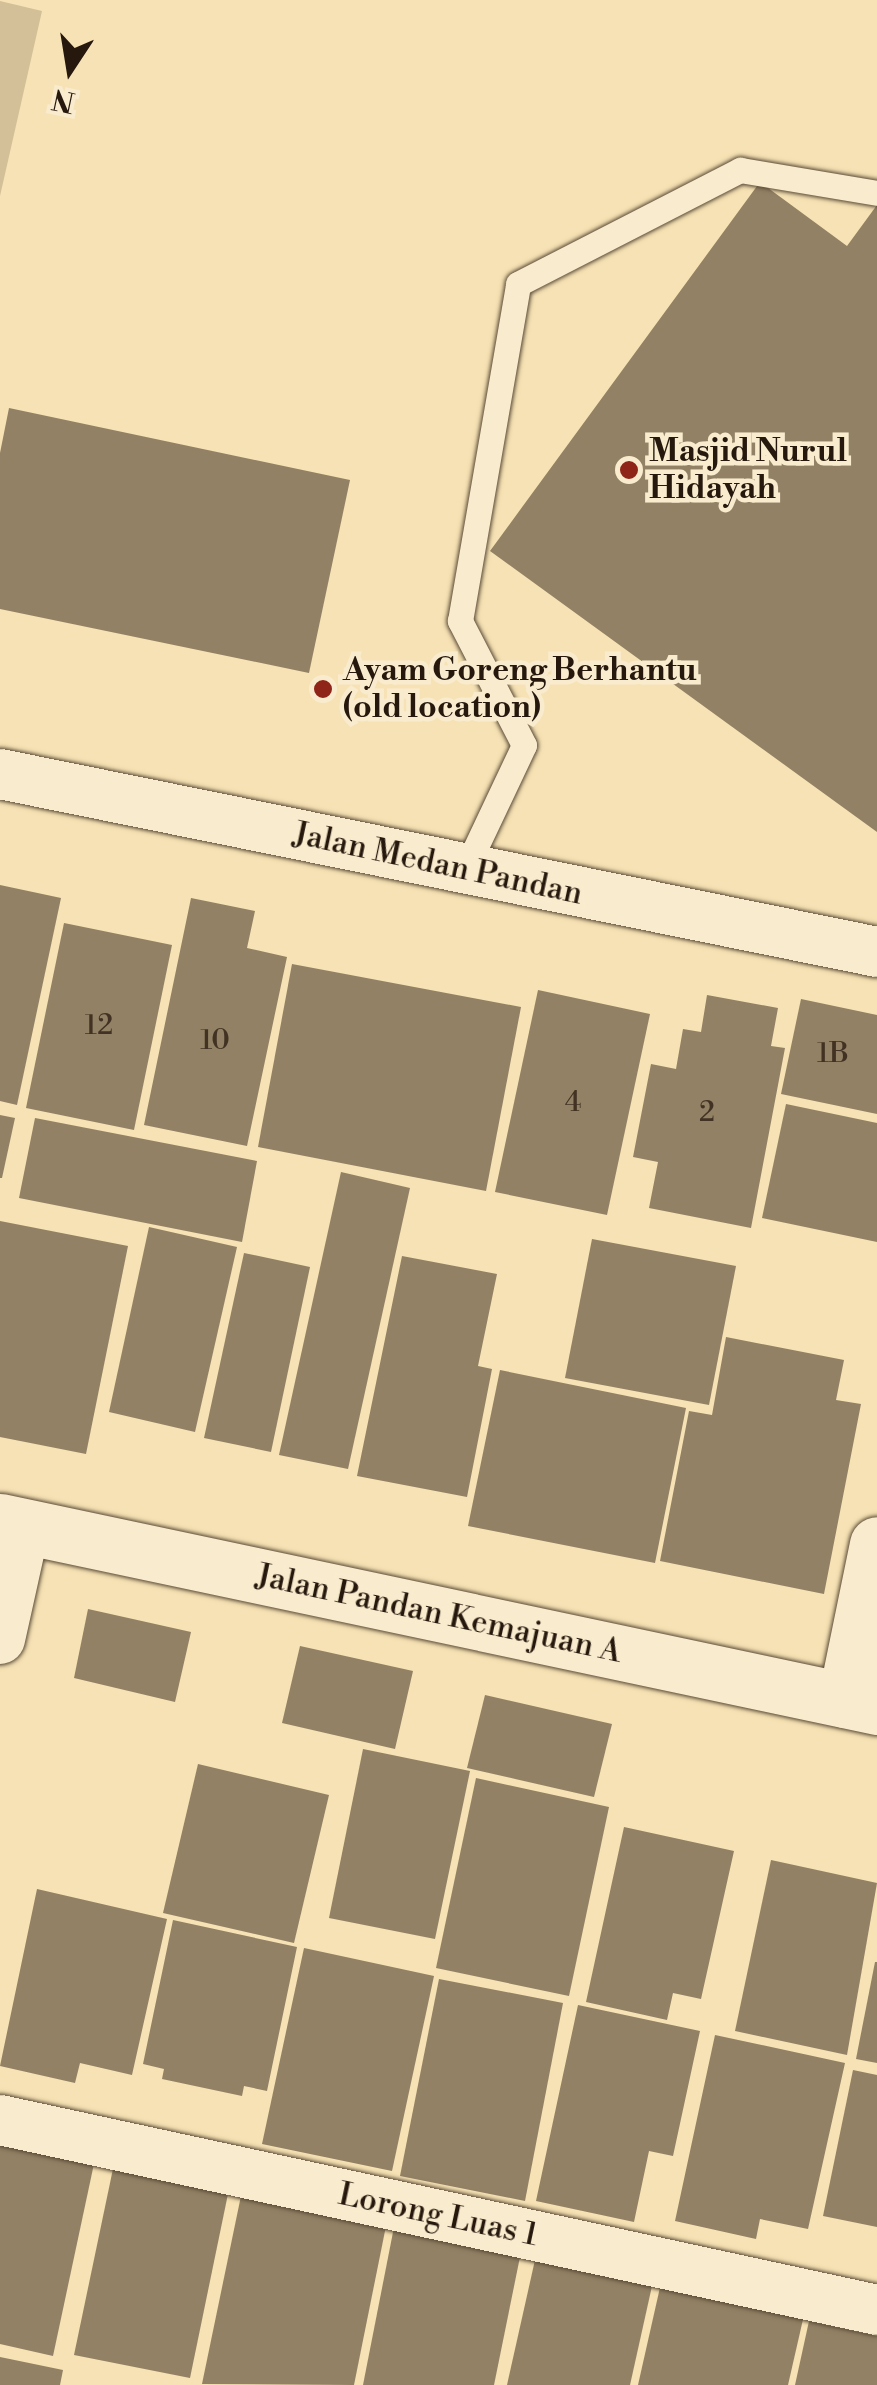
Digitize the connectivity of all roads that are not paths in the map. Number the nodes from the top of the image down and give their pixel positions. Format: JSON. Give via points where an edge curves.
{"nodes":[{"id":1,"x":877,"y":193,"type":"edge"},
{"id":2,"x":0,"y":774,"type":"edge"},
{"id":3,"x":465,"y":870,"type":"junction"},
{"id":4,"x":877,"y":952,"type":"edge"},
{"id":5,"x":12,"y":1523,"type":"edge"},
{"id":6,"x":877,"y":1544,"type":"edge"},
{"id":7,"x":0,"y":1639,"type":"edge"},
{"id":8,"x":861,"y":1703,"type":"edge"},
{"id":9,"x":0,"y":2120,"type":"edge"},
{"id":10,"x":877,"y":2310,"type":"edge"}],
"edges":[{"from":1,"to":3,"type":"lane","via":[[740,170],[518,284],[460,621],[524,744]]},
{"from":2,"to":3,"type":"street","name":"Jalan Medan Pandan"},
{"from":3,"to":4,"type":"street","name":"Jalan Medan Pandan"},
{"from":5,"to":7,"type":"street"},
{"from":5,"to":8,"type":"street","name":"Jalan Pandan Kemajuan A"},
{"from":6,"to":8,"type":"street"},
{"from":9,"to":10,"type":"street","name":"Lorong Luas 1"}]}
